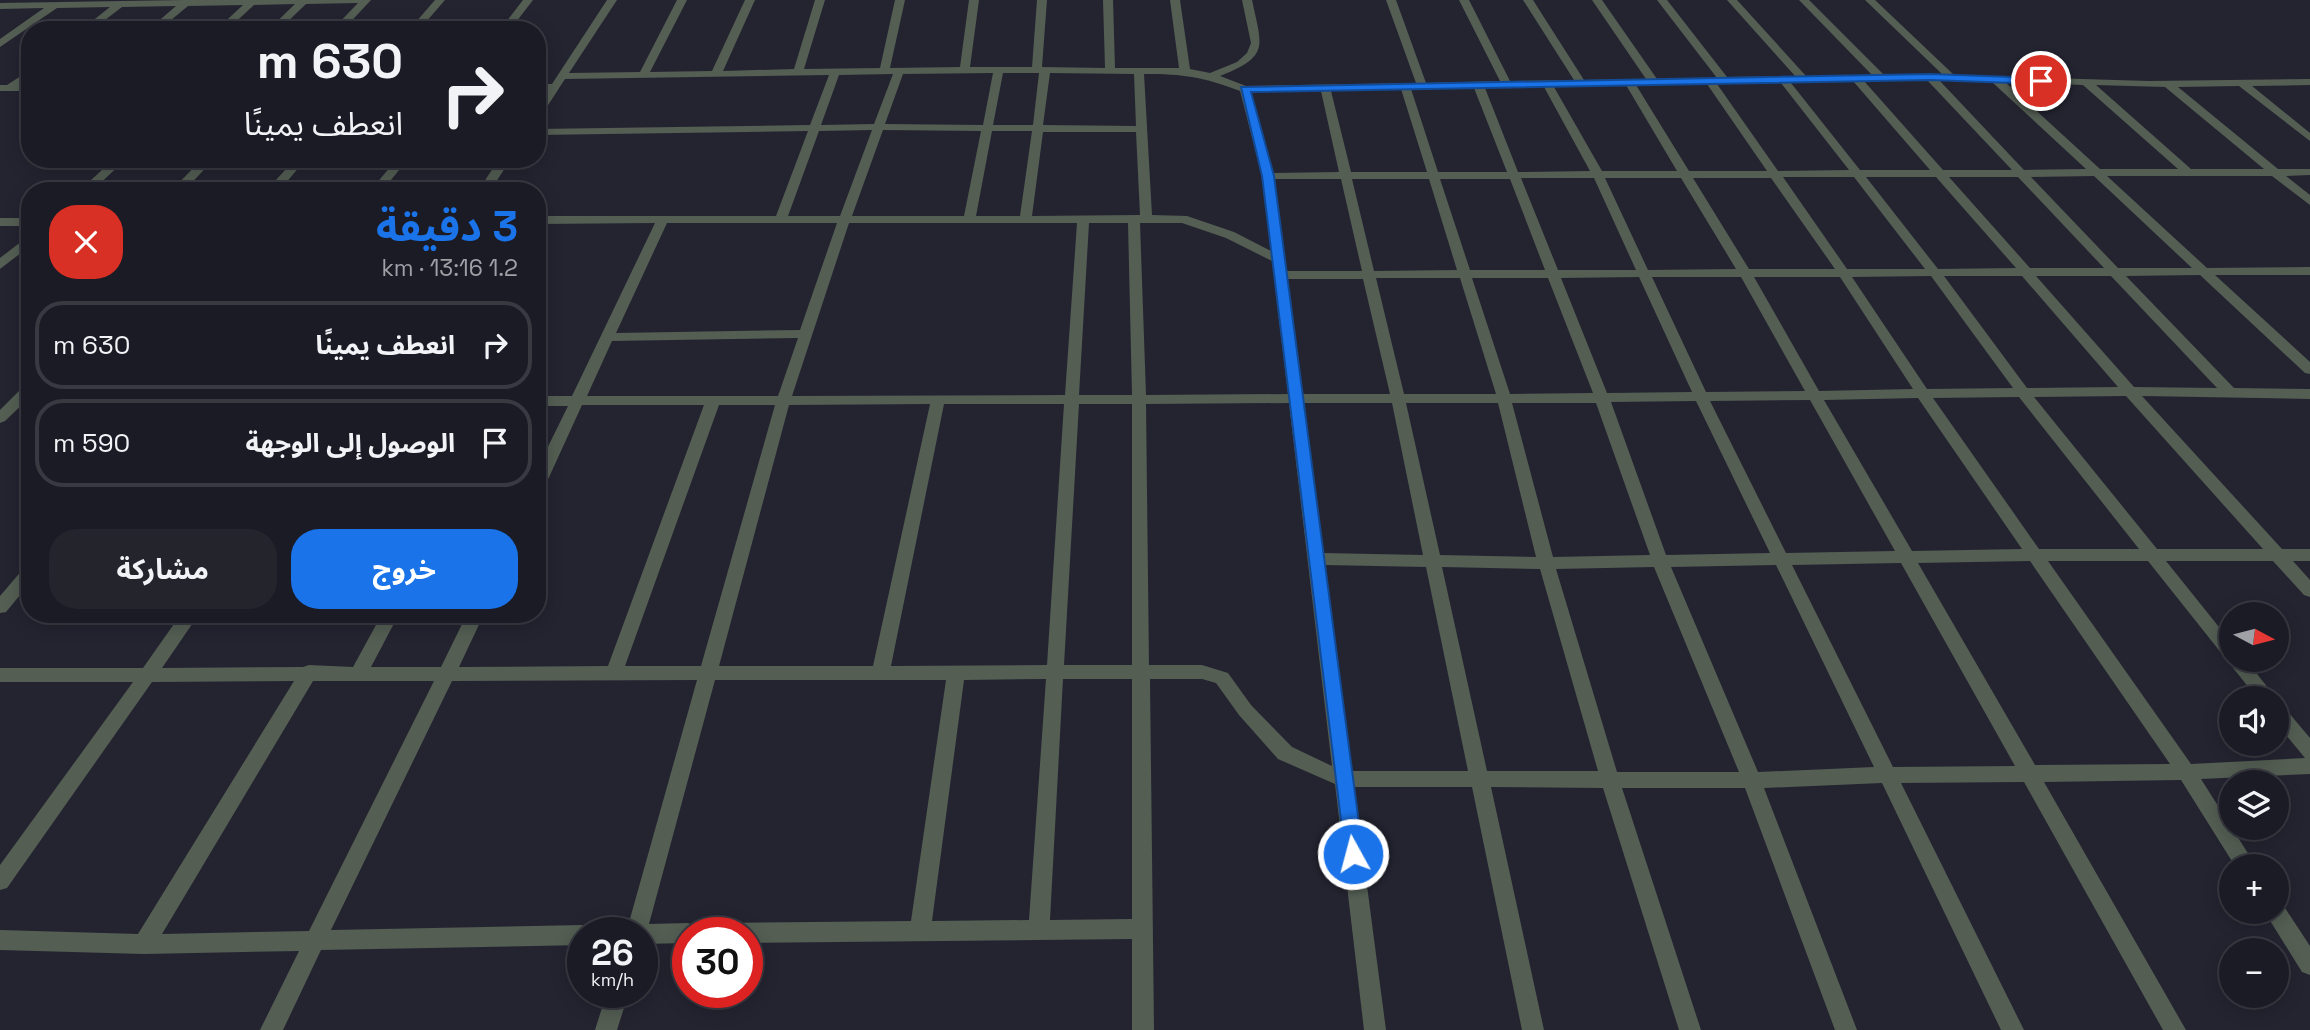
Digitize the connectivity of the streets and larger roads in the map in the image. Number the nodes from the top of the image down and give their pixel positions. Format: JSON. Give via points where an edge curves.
{"nodes":[{"id":1,"x":364,"y":0,"type":"edge"},
{"id":2,"x":440,"y":0,"type":"edge"},
{"id":3,"x":528,"y":0,"type":"edge"},
{"id":4,"x":612,"y":0,"type":"edge"},
{"id":5,"x":682,"y":0,"type":"edge"},
{"id":6,"x":750,"y":0,"type":"edge"},
{"id":7,"x":820,"y":0,"type":"edge"},
{"id":8,"x":900,"y":0,"type":"edge"},
{"id":9,"x":974,"y":0,"type":"edge"},
{"id":10,"x":1041,"y":0,"type":"edge"},
{"id":11,"x":1108,"y":0,"type":"edge"},
{"id":12,"x":1175,"y":0,"type":"edge"},
{"id":13,"x":1247,"y":0,"type":"edge"},
{"id":14,"x":1391,"y":0,"type":"edge"},
{"id":15,"x":1464,"y":0,"type":"edge"},
{"id":16,"x":1528,"y":0,"type":"edge"},
{"id":17,"x":1597,"y":0,"type":"edge"},
{"id":18,"x":1662,"y":0,"type":"edge"},
{"id":19,"x":1732,"y":0,"type":"edge"},
{"id":20,"x":1804,"y":0,"type":"edge"},
{"id":21,"x":1870,"y":0,"type":"edge"},
{"id":22,"x":188,"y":1,"type":"edge"},
{"id":23,"x":253,"y":1,"type":"edge"},
{"id":24,"x":304,"y":1,"type":"edge"},
{"id":25,"x":123,"y":2,"type":"edge"},
{"id":26,"x":58,"y":3,"type":"edge"},
{"id":27,"x":0,"y":6,"type":"edge"},
{"id":28,"x":33,"y":21,"type":"edge"},
{"id":29,"x":98,"y":21,"type":"edge"},
{"id":30,"x":164,"y":21,"type":"edge"},
{"id":31,"x":231,"y":21,"type":"edge"},
{"id":32,"x":283,"y":21,"type":"edge"},
{"id":33,"x":345,"y":21,"type":"edge"},
{"id":34,"x":422,"y":21,"type":"edge"},
{"id":35,"x":512,"y":21,"type":"edge"},
{"id":36,"x":21,"y":29,"type":"edge"},
{"id":37,"x":0,"y":44,"type":"edge"},
{"id":38,"x":965,"y":70,"type":"junction"},
{"id":39,"x":999,"y":70,"type":"junction"},
{"id":40,"x":1041,"y":70,"type":"junction"},
{"id":41,"x":1110,"y":71,"type":"junction"},
{"id":42,"x":1139,"y":71,"type":"junction"},
{"id":43,"x":1185,"y":71,"type":"junction"},
{"id":44,"x":835,"y":72,"type":"junction"},
{"id":45,"x":892,"y":72,"type":"junction"},
{"id":46,"x":798,"y":73,"type":"junction"},
{"id":47,"x":644,"y":74,"type":"junction"},
{"id":48,"x":716,"y":74,"type":"junction"},
{"id":49,"x":562,"y":76,"type":"junction"},
{"id":50,"x":1211,"y":76,"type":"junction"},
{"id":51,"x":1930,"y":77,"type":"junction"},
{"id":52,"x":21,"y":78,"type":"edge"},
{"id":53,"x":1856,"y":78,"type":"junction"},
{"id":54,"x":1881,"y":78,"type":"junction"},
{"id":55,"x":1952,"y":78,"type":"junction"},
{"id":56,"x":1783,"y":79,"type":"junction"},
{"id":57,"x":1803,"y":79,"type":"junction"},
{"id":58,"x":1995,"y":79,"type":"junction"},
{"id":59,"x":1717,"y":80,"type":"junction"},
{"id":60,"x":1653,"y":81,"type":"junction"},
{"id":61,"x":1629,"y":82,"type":"junction"},
{"id":62,"x":2310,"y":82,"type":"edge"},
{"id":63,"x":1547,"y":83,"type":"junction"},
{"id":64,"x":1581,"y":83,"type":"junction"},
{"id":65,"x":2087,"y":83,"type":"junction"},
{"id":66,"x":2242,"y":83,"type":"junction"},
{"id":67,"x":1478,"y":84,"type":"junction"},
{"id":68,"x":1506,"y":84,"type":"junction"},
{"id":69,"x":2168,"y":84,"type":"junction"},
{"id":70,"x":1414,"y":85,"type":"junction"},
{"id":71,"x":546,"y":87,"type":"edge"},
{"id":72,"x":555,"y":87,"type":"junction"},
{"id":73,"x":1325,"y":87,"type":"junction"},
{"id":74,"x":3,"y":88,"type":"edge"},
{"id":75,"x":21,"y":88,"type":"edge"},
{"id":76,"x":1245,"y":89,"type":"junction"},
{"id":77,"x":546,"y":100,"type":"edge"},
{"id":78,"x":878,"y":127,"type":"junction"},
{"id":79,"x":988,"y":127,"type":"junction"},
{"id":80,"x":1038,"y":127,"type":"junction"},
{"id":81,"x":813,"y":128,"type":"junction"},
{"id":82,"x":1142,"y":129,"type":"junction"},
{"id":83,"x":546,"y":132,"type":"edge"},
{"id":84,"x":2310,"y":138,"type":"edge"},
{"id":85,"x":111,"y":168,"type":"edge"},
{"id":86,"x":200,"y":168,"type":"edge"},
{"id":87,"x":293,"y":168,"type":"edge"},
{"id":88,"x":395,"y":168,"type":"edge"},
{"id":89,"x":2188,"y":172,"type":"junction"},
{"id":90,"x":2275,"y":172,"type":"junction"},
{"id":91,"x":2310,"y":172,"type":"edge"},
{"id":92,"x":2024,"y":173,"type":"junction"},
{"id":93,"x":2098,"y":173,"type":"junction"},
{"id":94,"x":1688,"y":174,"type":"junction"},
{"id":95,"x":1776,"y":174,"type":"junction"},
{"id":96,"x":1858,"y":174,"type":"junction"},
{"id":97,"x":1941,"y":174,"type":"junction"},
{"id":98,"x":1434,"y":175,"type":"junction"},
{"id":99,"x":1513,"y":175,"type":"junction"},
{"id":100,"x":1598,"y":175,"type":"junction"},
{"id":101,"x":1268,"y":176,"type":"junction"},
{"id":102,"x":1346,"y":176,"type":"junction"},
{"id":103,"x":95,"y":182,"type":"edge"},
{"id":104,"x":186,"y":182,"type":"edge"},
{"id":105,"x":280,"y":182,"type":"edge"},
{"id":106,"x":384,"y":182,"type":"edge"},
{"id":107,"x":2310,"y":201,"type":"edge"},
{"id":108,"x":1083,"y":218,"type":"junction"},
{"id":109,"x":1140,"y":218,"type":"junction"},
{"id":110,"x":969,"y":219,"type":"junction"},
{"id":111,"x":1026,"y":219,"type":"junction"},
{"id":112,"x":546,"y":220,"type":"edge"},
{"id":113,"x":663,"y":220,"type":"junction"},
{"id":114,"x":781,"y":220,"type":"junction"},
{"id":115,"x":844,"y":220,"type":"junction"},
{"id":116,"x":0,"y":222,"type":"edge"},
{"id":117,"x":21,"y":222,"type":"edge"},
{"id":118,"x":21,"y":247,"type":"edge"},
{"id":119,"x":0,"y":265,"type":"edge"},
{"id":120,"x":1279,"y":267,"type":"junction"},
{"id":121,"x":2025,"y":271,"type":"junction"},
{"id":122,"x":1843,"y":272,"type":"junction"},
{"id":123,"x":1934,"y":272,"type":"junction"},
{"id":124,"x":2117,"y":272,"type":"junction"},
{"id":125,"x":2207,"y":272,"type":"junction"},
{"id":126,"x":1646,"y":273,"type":"junction"},
{"id":127,"x":1745,"y":273,"type":"junction"},
{"id":128,"x":2308,"y":273,"type":"edge"},
{"id":129,"x":1369,"y":274,"type":"junction"},
{"id":130,"x":1465,"y":274,"type":"junction"},
{"id":131,"x":1552,"y":274,"type":"junction"},
{"id":132,"x":805,"y":334,"type":"junction"},
{"id":133,"x":608,"y":337,"type":"junction"},
{"id":134,"x":2310,"y":370,"type":"edge"},
{"id":135,"x":2130,"y":391,"type":"junction"},
{"id":136,"x":2023,"y":392,"type":"junction"},
{"id":137,"x":1922,"y":393,"type":"junction"},
{"id":138,"x":2231,"y":394,"type":"junction"},
{"id":139,"x":2310,"y":394,"type":"edge"},
{"id":140,"x":1813,"y":395,"type":"junction"},
{"id":141,"x":1701,"y":397,"type":"junction"},
{"id":142,"x":1504,"y":398,"type":"junction"},
{"id":143,"x":1602,"y":398,"type":"junction"},
{"id":144,"x":1398,"y":399,"type":"junction"},
{"id":145,"x":937,"y":400,"type":"junction"},
{"id":146,"x":1072,"y":400,"type":"junction"},
{"id":147,"x":1139,"y":400,"type":"junction"},
{"id":148,"x":1296,"y":400,"type":"junction"},
{"id":149,"x":546,"y":401,"type":"edge"},
{"id":150,"x":578,"y":401,"type":"junction"},
{"id":151,"x":713,"y":401,"type":"junction"},
{"id":152,"x":783,"y":401,"type":"junction"},
{"id":153,"x":7,"y":405,"type":"edge"},
{"id":154,"x":0,"y":418,"type":"edge"},
{"id":155,"x":546,"y":467,"type":"edge"},
{"id":156,"x":2037,"y":555,"type":"junction"},
{"id":157,"x":2151,"y":555,"type":"junction"},
{"id":158,"x":2278,"y":555,"type":"junction"},
{"id":159,"x":2310,"y":555,"type":"edge"},
{"id":160,"x":1908,"y":557,"type":"junction"},
{"id":161,"x":1780,"y":558,"type":"junction"},
{"id":162,"x":1316,"y":559,"type":"junction"},
{"id":163,"x":1431,"y":560,"type":"junction"},
{"id":164,"x":1660,"y":561,"type":"junction"},
{"id":165,"x":1546,"y":563,"type":"junction"},
{"id":166,"x":21,"y":582,"type":"edge"},
{"id":167,"x":2310,"y":591,"type":"edge"},
{"id":168,"x":0,"y":607,"type":"edge"},
{"id":169,"x":185,"y":623,"type":"edge"},
{"id":170,"x":386,"y":623,"type":"edge"},
{"id":171,"x":472,"y":623,"type":"edge"},
{"id":172,"x":2219,"y":639,"type":"edge"},
{"id":173,"x":449,"y":671,"type":"junction"},
{"id":174,"x":615,"y":671,"type":"junction"},
{"id":175,"x":706,"y":671,"type":"junction"},
{"id":176,"x":881,"y":671,"type":"junction"},
{"id":177,"x":956,"y":671,"type":"junction"},
{"id":178,"x":1055,"y":671,"type":"junction"},
{"id":179,"x":1140,"y":671,"type":"junction"},
{"id":180,"x":150,"y":672,"type":"junction"},
{"id":181,"x":309,"y":672,"type":"junction"},
{"id":182,"x":359,"y":672,"type":"junction"},
{"id":183,"x":2246,"y":672,"type":"edge"},
{"id":184,"x":0,"y":675,"type":"edge"},
{"id":185,"x":2257,"y":686,"type":"edge"},
{"id":186,"x":2289,"y":726,"type":"edge"},
{"id":187,"x":2310,"y":752,"type":"edge"},
{"id":188,"x":2310,"y":766,"type":"edge"},
{"id":189,"x":2186,"y":772,"type":"junction"},
{"id":190,"x":2028,"y":774,"type":"junction"},
{"id":191,"x":1889,"y":775,"type":"junction"},
{"id":192,"x":1343,"y":779,"type":"junction"},
{"id":193,"x":1478,"y":779,"type":"junction"},
{"id":194,"x":1610,"y":780,"type":"junction"},
{"id":195,"x":1752,"y":780,"type":"junction"},
{"id":196,"x":2238,"y":854,"type":"edge"},
{"id":197,"x":0,"y":881,"type":"edge"},
{"id":198,"x":640,"y":917,"type":"edge"},
{"id":199,"x":2284,"y":924,"type":"edge"},
{"id":200,"x":1039,"y":929,"type":"junction"},
{"id":201,"x":1144,"y":929,"type":"junction"},
{"id":202,"x":920,"y":930,"type":"junction"},
{"id":203,"x":763,"y":932,"type":"edge"},
{"id":204,"x":567,"y":935,"type":"edge"},
{"id":205,"x":0,"y":940,"type":"edge"},
{"id":206,"x":313,"y":942,"type":"junction"},
{"id":207,"x":144,"y":944,"type":"junction"},
{"id":208,"x":2310,"y":965,"type":"edge"},
{"id":209,"x":613,"y":1008,"type":"edge"},
{"id":210,"x":271,"y":1030,"type":"edge"},
{"id":211,"x":606,"y":1030,"type":"edge"},
{"id":212,"x":1143,"y":1030,"type":"edge"},
{"id":213,"x":1375,"y":1030,"type":"edge"},
{"id":214,"x":1533,"y":1030,"type":"edge"},
{"id":215,"x":1690,"y":1030,"type":"edge"},
{"id":216,"x":1846,"y":1030,"type":"edge"},
{"id":217,"x":2013,"y":1030,"type":"edge"},
{"id":218,"x":2175,"y":1030,"type":"edge"}],
"edges":[{"from":1,"to":24,"type":"street"},
{"from":1,"to":33,"type":"street"},
{"from":2,"to":34,"type":"street"},
{"from":3,"to":35,"type":"street"},
{"from":4,"to":49,"type":"street"},
{"from":5,"to":47,"type":"street"},
{"from":6,"to":48,"type":"street"},
{"from":7,"to":46,"type":"street"},
{"from":8,"to":45,"type":"street"},
{"from":9,"to":38,"type":"street"},
{"from":10,"to":40,"type":"street"},
{"from":11,"to":41,"type":"street"},
{"from":12,"to":43,"type":"street"},
{"from":13,"to":50,"type":"street","via":[[1256,43],[1252,54],[1241,64]]},
{"from":14,"to":70,"type":"street"},
{"from":15,"to":68,"type":"street"},
{"from":16,"to":64,"type":"street"},
{"from":17,"to":60,"type":"street"},
{"from":18,"to":59,"type":"street"},
{"from":19,"to":57,"type":"street"},
{"from":20,"to":54,"type":"street"},
{"from":21,"to":55,"type":"street"},
{"from":22,"to":23,"type":"street"},
{"from":22,"to":25,"type":"street"},
{"from":22,"to":30,"type":"street"},
{"from":23,"to":24,"type":"street"},
{"from":23,"to":31,"type":"street"},
{"from":24,"to":32,"type":"street"},
{"from":25,"to":26,"type":"street"},
{"from":25,"to":29,"type":"street"},
{"from":26,"to":27,"type":"street"},
{"from":26,"to":28,"type":"street"},
{"from":36,"to":37,"type":"street"},
{"from":38,"to":39,"type":"street"},
{"from":38,"to":45,"type":"street"},
{"from":39,"to":40,"type":"street"},
{"from":39,"to":79,"type":"street"},
{"from":40,"to":41,"type":"street"},
{"from":40,"to":80,"type":"street"},
{"from":41,"to":42,"type":"street"},
{"from":42,"to":43,"type":"street"},
{"from":42,"to":82,"type":"street"},
{"from":43,"to":50,"type":"street"},
{"from":44,"to":45,"type":"street"},
{"from":44,"to":46,"type":"street"},
{"from":44,"to":81,"type":"street"},
{"from":45,"to":78,"type":"street"},
{"from":46,"to":48,"type":"street"},
{"from":47,"to":48,"type":"street"},
{"from":47,"to":49,"type":"street"},
{"from":49,"to":72,"type":"street"},
{"from":50,"to":76,"type":"street"},
{"from":51,"to":54,"type":"street"},
{"from":51,"to":55,"type":"street"},
{"from":51,"to":92,"type":"street"},
{"from":52,"to":74,"type":"street"},
{"from":53,"to":54,"type":"street"},
{"from":53,"to":57,"type":"street"},
{"from":53,"to":97,"type":"street"},
{"from":55,"to":58,"type":"street"},
{"from":56,"to":57,"type":"street"},
{"from":56,"to":59,"type":"street"},
{"from":56,"to":96,"type":"street"},
{"from":58,"to":65,"type":"street"},
{"from":58,"to":93,"type":"street"},
{"from":59,"to":60,"type":"street"},
{"from":59,"to":95,"type":"street"},
{"from":60,"to":61,"type":"street"},
{"from":61,"to":64,"type":"street"},
{"from":61,"to":94,"type":"street"},
{"from":62,"to":66,"type":"street"},
{"from":63,"to":64,"type":"street"},
{"from":63,"to":68,"type":"street"},
{"from":63,"to":100,"type":"street"},
{"from":65,"to":69,"type":"street"},
{"from":65,"to":89,"type":"street"},
{"from":66,"to":69,"type":"street"},
{"from":66,"to":84,"type":"street"},
{"from":67,"to":68,"type":"street"},
{"from":67,"to":70,"type":"street"},
{"from":67,"to":99,"type":"street"},
{"from":69,"to":90,"type":"street"},
{"from":70,"to":73,"type":"street"},
{"from":70,"to":98,"type":"street"},
{"from":71,"to":72,"type":"street"},
{"from":72,"to":77,"type":"street"},
{"from":73,"to":76,"type":"street"},
{"from":73,"to":102,"type":"street"},
{"from":74,"to":75,"type":"street"},
{"from":76,"to":101,"type":"street"},
{"from":78,"to":79,"type":"street"},
{"from":78,"to":81,"type":"street"},
{"from":78,"to":115,"type":"street"},
{"from":79,"to":80,"type":"street"},
{"from":79,"to":110,"type":"street"},
{"from":80,"to":82,"type":"street"},
{"from":80,"to":111,"type":"street"},
{"from":81,"to":83,"type":"street"},
{"from":81,"to":114,"type":"street"},
{"from":82,"to":109,"type":"street"},
{"from":85,"to":103,"type":"street"},
{"from":86,"to":104,"type":"street"},
{"from":87,"to":105,"type":"street"},
{"from":88,"to":106,"type":"street"},
{"from":89,"to":90,"type":"street"},
{"from":89,"to":93,"type":"street"},
{"from":90,"to":91,"type":"street"},
{"from":90,"to":107,"type":"street"},
{"from":92,"to":93,"type":"street"},
{"from":92,"to":97,"type":"street"},
{"from":92,"to":124,"type":"street"},
{"from":93,"to":125,"type":"street"},
{"from":94,"to":95,"type":"street"},
{"from":94,"to":100,"type":"street"},
{"from":94,"to":127,"type":"street"},
{"from":95,"to":96,"type":"street"},
{"from":95,"to":122,"type":"street"},
{"from":96,"to":97,"type":"street"},
{"from":96,"to":123,"type":"street"},
{"from":97,"to":121,"type":"street"},
{"from":98,"to":99,"type":"street"},
{"from":98,"to":102,"type":"street"},
{"from":98,"to":130,"type":"street"},
{"from":99,"to":100,"type":"street"},
{"from":99,"to":131,"type":"street"},
{"from":100,"to":126,"type":"street"},
{"from":101,"to":102,"type":"street"},
{"from":101,"to":120,"type":"street"},
{"from":102,"to":129,"type":"street"},
{"from":108,"to":109,"type":"street"},
{"from":108,"to":111,"type":"street"},
{"from":108,"to":146,"type":"street"},
{"from":109,"to":120,"type":"street","via":[[1201,223]]},
{"from":109,"to":147,"type":"street"},
{"from":110,"to":111,"type":"street"},
{"from":110,"to":115,"type":"street"},
{"from":112,"to":113,"type":"street"},
{"from":113,"to":114,"type":"street"},
{"from":113,"to":133,"type":"street"},
{"from":114,"to":115,"type":"street"},
{"from":115,"to":132,"type":"street"},
{"from":116,"to":117,"type":"street"},
{"from":118,"to":119,"type":"street"},
{"from":120,"to":129,"type":"street"},
{"from":120,"to":148,"type":"street"},
{"from":121,"to":123,"type":"street"},
{"from":121,"to":124,"type":"street"},
{"from":121,"to":135,"type":"street"},
{"from":122,"to":123,"type":"street"},
{"from":122,"to":127,"type":"street"},
{"from":122,"to":137,"type":"street"},
{"from":123,"to":136,"type":"street"},
{"from":124,"to":125,"type":"street"},
{"from":124,"to":138,"type":"street"},
{"from":125,"to":128,"type":"street"},
{"from":125,"to":134,"type":"street"},
{"from":126,"to":127,"type":"street"},
{"from":126,"to":131,"type":"street"},
{"from":126,"to":141,"type":"street"},
{"from":127,"to":140,"type":"street"},
{"from":129,"to":130,"type":"street"},
{"from":129,"to":144,"type":"street"},
{"from":130,"to":131,"type":"street"},
{"from":130,"to":142,"type":"street"},
{"from":131,"to":143,"type":"street"},
{"from":132,"to":133,"type":"street"},
{"from":132,"to":152,"type":"street"},
{"from":133,"to":150,"type":"street"},
{"from":135,"to":136,"type":"street"},
{"from":135,"to":138,"type":"street"},
{"from":135,"to":158,"type":"street"},
{"from":136,"to":137,"type":"street"},
{"from":136,"to":157,"type":"street"},
{"from":137,"to":140,"type":"street"},
{"from":137,"to":156,"type":"street"},
{"from":138,"to":139,"type":"street"},
{"from":140,"to":141,"type":"street"},
{"from":140,"to":160,"type":"street"},
{"from":141,"to":143,"type":"street"},
{"from":141,"to":161,"type":"street"},
{"from":142,"to":143,"type":"street"},
{"from":142,"to":144,"type":"street"},
{"from":142,"to":165,"type":"street"},
{"from":143,"to":164,"type":"street"},
{"from":144,"to":148,"type":"street"},
{"from":144,"to":163,"type":"street"},
{"from":145,"to":146,"type":"street"},
{"from":145,"to":152,"type":"street"},
{"from":145,"to":176,"type":"street"},
{"from":146,"to":147,"type":"street"},
{"from":146,"to":178,"type":"street"},
{"from":147,"to":148,"type":"street"},
{"from":147,"to":179,"type":"street"},
{"from":148,"to":162,"type":"street"},
{"from":149,"to":150,"type":"street"},
{"from":150,"to":151,"type":"street"},
{"from":150,"to":155,"type":"street"},
{"from":151,"to":152,"type":"street"},
{"from":151,"to":174,"type":"street"},
{"from":152,"to":175,"type":"street"},
{"from":153,"to":154,"type":"street"},
{"from":156,"to":157,"type":"street"},
{"from":156,"to":160,"type":"street"},
{"from":156,"to":189,"type":"street"},
{"from":157,"to":158,"type":"street"},
{"from":157,"to":172,"type":"street"},
{"from":158,"to":159,"type":"street"},
{"from":158,"to":167,"type":"street"},
{"from":160,"to":161,"type":"street"},
{"from":160,"to":190,"type":"street"},
{"from":161,"to":164,"type":"street"},
{"from":161,"to":191,"type":"street"},
{"from":162,"to":163,"type":"street"},
{"from":162,"to":192,"type":"street"},
{"from":163,"to":165,"type":"street"},
{"from":163,"to":193,"type":"street"},
{"from":164,"to":165,"type":"street"},
{"from":164,"to":195,"type":"street"},
{"from":165,"to":194,"type":"street"},
{"from":166,"to":168,"type":"street"},
{"from":169,"to":180,"type":"street"},
{"from":170,"to":182,"type":"street"},
{"from":171,"to":173,"type":"street"},
{"from":173,"to":174,"type":"street"},
{"from":173,"to":182,"type":"street"},
{"from":173,"to":206,"type":"street"},
{"from":174,"to":175,"type":"street"},
{"from":175,"to":176,"type":"street"},
{"from":175,"to":198,"type":"street"},
{"from":176,"to":177,"type":"street"},
{"from":177,"to":178,"type":"street"},
{"from":177,"to":202,"type":"street"},
{"from":178,"to":179,"type":"street"},
{"from":178,"to":200,"type":"street"},
{"from":179,"to":192,"type":"street","via":[[1202,672],[1222,678],[1284,753]]},
{"from":179,"to":201,"type":"street"},
{"from":180,"to":181,"type":"street"},
{"from":180,"to":184,"type":"street"},
{"from":180,"to":197,"type":"street"},
{"from":181,"to":182,"type":"street"},
{"from":181,"to":207,"type":"street"},
{"from":183,"to":185,"type":"street"},
{"from":186,"to":187,"type":"street"},
{"from":188,"to":189,"type":"street"},
{"from":189,"to":190,"type":"street"},
{"from":189,"to":196,"type":"street"},
{"from":190,"to":191,"type":"street"},
{"from":190,"to":218,"type":"street"},
{"from":191,"to":195,"type":"street"},
{"from":191,"to":217,"type":"street"},
{"from":192,"to":193,"type":"street"},
{"from":192,"to":213,"type":"street"},
{"from":193,"to":194,"type":"street"},
{"from":193,"to":214,"type":"street"},
{"from":194,"to":195,"type":"street"},
{"from":194,"to":215,"type":"street"},
{"from":195,"to":216,"type":"street"},
{"from":199,"to":208,"type":"street"},
{"from":200,"to":201,"type":"street"},
{"from":200,"to":202,"type":"street"},
{"from":201,"to":212,"type":"street"},
{"from":202,"to":203,"type":"street"},
{"from":204,"to":206,"type":"street"},
{"from":205,"to":207,"type":"street"},
{"from":206,"to":207,"type":"street"},
{"from":206,"to":210,"type":"street"},
{"from":209,"to":211,"type":"street"}]}
